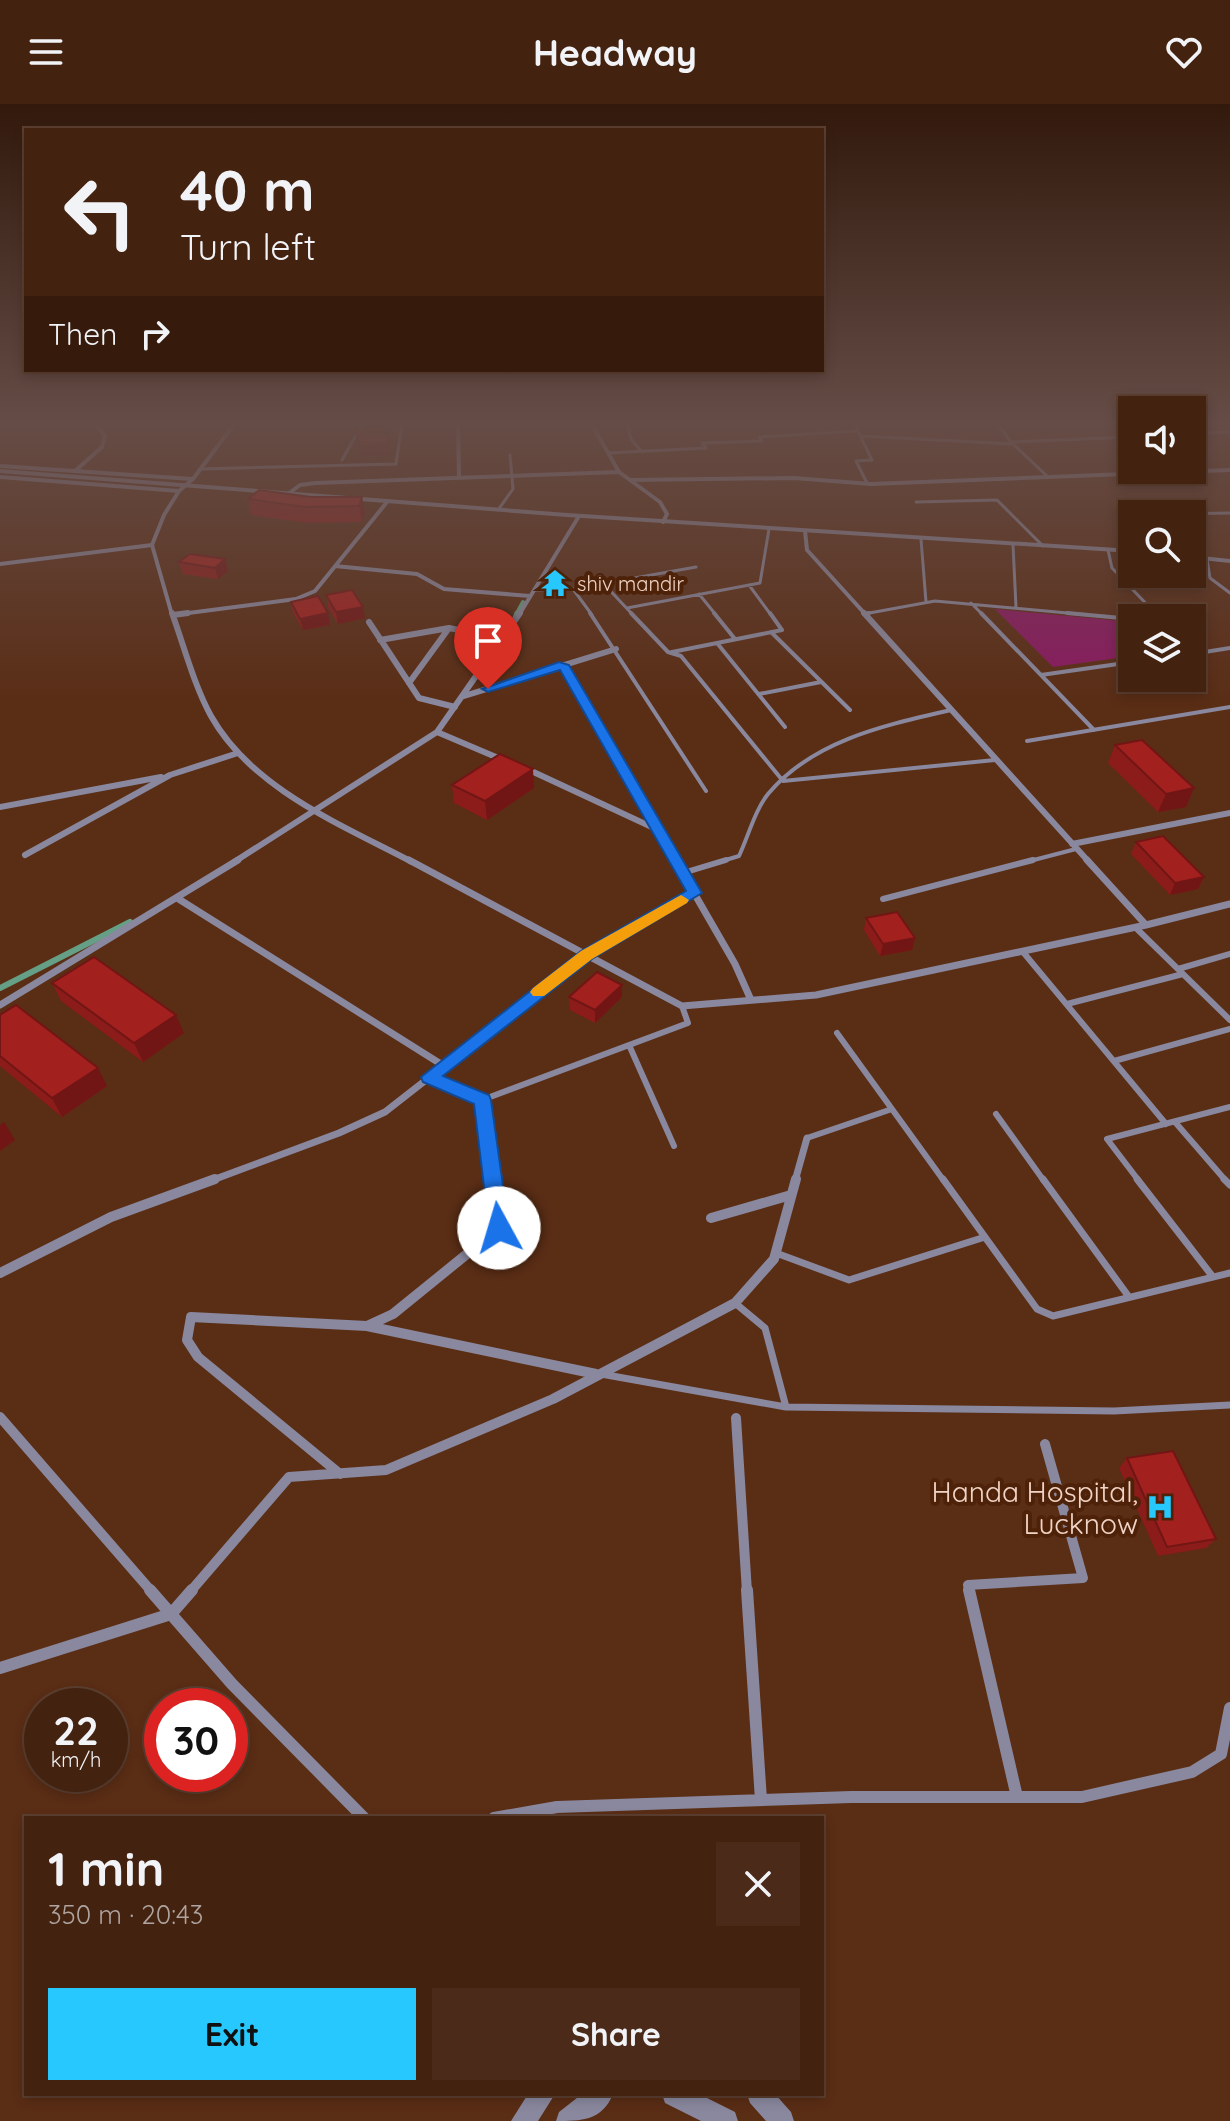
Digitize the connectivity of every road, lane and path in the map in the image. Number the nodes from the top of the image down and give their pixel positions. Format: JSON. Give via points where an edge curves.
{"nodes":[{"id":1,"x":163,"y":517,"type":"edge"},
{"id":2,"x":375,"y":517,"type":"edge"},
{"id":3,"x":578,"y":517,"type":"edge"},
{"id":4,"x":595,"y":517,"type":"edge"},
{"id":5,"x":665,"y":517,"type":"edge"},
{"id":6,"x":1014,"y":517,"type":"edge"},
{"id":7,"x":663,"y":522,"type":"junction"},
{"id":8,"x":769,"y":529,"type":"junction"},
{"id":9,"x":805,"y":531,"type":"junction"},
{"id":10,"x":921,"y":539,"type":"junction"},
{"id":11,"x":152,"y":545,"type":"junction"},
{"id":12,"x":1013,"y":545,"type":"junction"},
{"id":13,"x":1043,"y":546,"type":"junction"},
{"id":14,"x":1108,"y":550,"type":"junction"},
{"id":15,"x":1118,"y":550,"type":"edge"},
{"id":16,"x":1206,"y":556,"type":"edge"},
{"id":17,"x":1230,"y":559,"type":"edge"},
{"id":18,"x":0,"y":564,"type":"edge"},
{"id":19,"x":335,"y":566,"type":"junction"},
{"id":20,"x":696,"y":567,"type":"dead end"},
{"id":21,"x":1206,"y":571,"type":"edge"},
{"id":22,"x":603,"y":583,"type":"junction"},
{"id":23,"x":749,"y":585,"type":"junction"},
{"id":24,"x":573,"y":589,"type":"junction"},
{"id":25,"x":532,"y":593,"type":"junction"},
{"id":26,"x":1230,"y":593,"type":"edge"},
{"id":27,"x":699,"y":594,"type":"junction"},
{"id":28,"x":926,"y":602,"type":"junction"},
{"id":29,"x":971,"y":602,"type":"junction"},
{"id":30,"x":1147,"y":604,"type":"edge"},
{"id":31,"x":1016,"y":607,"type":"junction"},
{"id":32,"x":627,"y":608,"type":"junction"},
{"id":33,"x":864,"y":614,"type":"junction"},
{"id":34,"x":173,"y":615,"type":"junction"},
{"id":35,"x":1118,"y":618,"type":"edge"},
{"id":36,"x":369,"y":622,"type":"dead end"},
{"id":37,"x":449,"y":628,"type":"junction"},
{"id":38,"x":771,"y":632,"type":"junction"},
{"id":39,"x":504,"y":639,"type":"junction"},
{"id":40,"x":735,"y":639,"type":"junction"},
{"id":41,"x":380,"y":640,"type":"junction"},
{"id":42,"x":717,"y":643,"type":"junction"},
{"id":43,"x":1230,"y":648,"type":"edge"},
{"id":44,"x":616,"y":649,"type":"junction"},
{"id":45,"x":1206,"y":651,"type":"edge"},
{"id":46,"x":668,"y":652,"type":"junction"},
{"id":47,"x":1118,"y":664,"type":"edge"},
{"id":48,"x":563,"y":665,"type":"junction"},
{"id":49,"x":1041,"y":675,"type":"junction"},
{"id":50,"x":821,"y":682,"type":"junction"},
{"id":51,"x":409,"y":683,"type":"junction"},
{"id":52,"x":759,"y":694,"type":"junction"},
{"id":53,"x":463,"y":696,"type":"junction"},
{"id":54,"x":455,"y":707,"type":"junction"},
{"id":55,"x":1230,"y":707,"type":"edge"},
{"id":56,"x":850,"y":710,"type":"dead end"},
{"id":57,"x":951,"y":710,"type":"junction"},
{"id":58,"x":785,"y":727,"type":"dead end"},
{"id":59,"x":1094,"y":730,"type":"junction"},
{"id":60,"x":437,"y":732,"type":"junction"},
{"id":61,"x":1027,"y":741,"type":"dead end"},
{"id":62,"x":238,"y":753,"type":"junction"},
{"id":63,"x":995,"y":760,"type":"junction"},
{"id":64,"x":506,"y":761,"type":"edge"},
{"id":65,"x":519,"y":766,"type":"edge"},
{"id":66,"x":170,"y":775,"type":"junction"},
{"id":67,"x":783,"y":781,"type":"junction"},
{"id":68,"x":706,"y":791,"type":"dead end"},
{"id":69,"x":0,"y":807,"type":"edge"},
{"id":70,"x":315,"y":810,"type":"junction"},
{"id":71,"x":1230,"y":813,"type":"edge"},
{"id":72,"x":658,"y":829,"type":"junction"},
{"id":73,"x":1074,"y":847,"type":"junction"},
{"id":74,"x":25,"y":855,"type":"dead end"},
{"id":75,"x":683,"y":873,"type":"junction"},
{"id":76,"x":694,"y":893,"type":"junction"},
{"id":77,"x":177,"y":898,"type":"junction"},
{"id":78,"x":883,"y":899,"type":"dead end"},
{"id":79,"x":1230,"y":904,"type":"edge"},
{"id":80,"x":1146,"y":925,"type":"junction"},
{"id":81,"x":1136,"y":928,"type":"junction"},
{"id":82,"x":1023,"y":952,"type":"junction"},
{"id":83,"x":1230,"y":954,"type":"edge"},
{"id":84,"x":586,"y":955,"type":"junction"},
{"id":85,"x":1181,"y":972,"type":"junction"},
{"id":86,"x":751,"y":1000,"type":"junction"},
{"id":87,"x":1067,"y":1004,"type":"junction"},
{"id":88,"x":0,"y":1005,"type":"edge"},
{"id":89,"x":682,"y":1006,"type":"junction"},
{"id":90,"x":1230,"y":1020,"type":"edge"},
{"id":91,"x":1230,"y":1029,"type":"edge"},
{"id":92,"x":837,"y":1033,"type":"dead end"},
{"id":93,"x":629,"y":1045,"type":"junction"},
{"id":94,"x":1114,"y":1061,"type":"junction"},
{"id":95,"x":444,"y":1066,"type":"junction"},
{"id":96,"x":430,"y":1077,"type":"junction"},
{"id":97,"x":482,"y":1100,"type":"junction"},
{"id":98,"x":1230,"y":1107,"type":"edge"},
{"id":99,"x":892,"y":1109,"type":"junction"},
{"id":100,"x":996,"y":1114,"type":"dead end"},
{"id":101,"x":1171,"y":1123,"type":"junction"},
{"id":102,"x":807,"y":1138,"type":"joint"},
{"id":103,"x":674,"y":1146,"type":"dead end"},
{"id":104,"x":1226,"y":1175,"type":"edge"},
{"id":105,"x":1230,"y":1185,"type":"edge"},
{"id":106,"x":791,"y":1195,"type":"junction"},
{"id":107,"x":711,"y":1218,"type":"dead end"},
{"id":108,"x":985,"y":1237,"type":"junction"},
{"id":109,"x":775,"y":1253,"type":"junction"},
{"id":110,"x":0,"y":1273,"type":"edge"},
{"id":111,"x":1230,"y":1273,"type":"edge"},
{"id":112,"x":1213,"y":1277,"type":"junction"},
{"id":113,"x":1129,"y":1297,"type":"junction"},
{"id":114,"x":735,"y":1303,"type":"junction"},
{"id":115,"x":367,"y":1326,"type":"junction"},
{"id":116,"x":597,"y":1374,"type":"junction"},
{"id":117,"x":1230,"y":1405,"type":"edge"},
{"id":118,"x":786,"y":1407,"type":"junction"},
{"id":119,"x":0,"y":1417,"type":"edge"},
{"id":120,"x":736,"y":1418,"type":"dead end"},
{"id":121,"x":1045,"y":1444,"type":"dead end"},
{"id":122,"x":340,"y":1474,"type":"junction"},
{"id":123,"x":171,"y":1614,"type":"junction"},
{"id":124,"x":0,"y":1668,"type":"edge"},
{"id":125,"x":1230,"y":1708,"type":"edge"},
{"id":126,"x":1017,"y":1797,"type":"junction"},
{"id":127,"x":761,"y":1800,"type":"junction"},
{"id":128,"x":362,"y":1816,"type":"edge"},
{"id":129,"x":505,"y":1816,"type":"edge"},
{"id":130,"x":542,"y":2096,"type":"edge"},
{"id":131,"x":599,"y":2096,"type":"edge"},
{"id":132,"x":678,"y":2096,"type":"edge"},
{"id":133,"x":761,"y":2096,"type":"edge"},
{"id":134,"x":523,"y":2121,"type":"edge"},
{"id":135,"x":568,"y":2121,"type":"edge"},
{"id":136,"x":726,"y":2121,"type":"edge"},
{"id":137,"x":782,"y":2121,"type":"edge"}],
"edges":[{"from":1,"to":11,"type":"street"},
{"from":2,"to":19,"type":"street"},
{"from":3,"to":25,"type":"street"},
{"from":4,"to":7,"type":"street"},
{"from":5,"to":7,"type":"street"},
{"from":6,"to":13,"type":"lane"},
{"from":7,"to":8,"type":"street"},
{"from":8,"to":9,"type":"street"},
{"from":8,"to":23,"type":"lane","via":[[760,583]]},
{"from":9,"to":10,"type":"street"},
{"from":9,"to":33,"type":"street","via":[[807,550]]},
{"from":10,"to":12,"type":"street"},
{"from":10,"to":28,"type":"lane"},
{"from":11,"to":18,"type":"street"},
{"from":11,"to":34,"type":"street"},
{"from":12,"to":13,"type":"street"},
{"from":12,"to":31,"type":"lane"},
{"from":13,"to":14,"type":"street"},
{"from":14,"to":15,"type":"street"},
{"from":14,"to":30,"type":"lane","via":[[1112,568]]},
{"from":16,"to":17,"type":"street"},
{"from":19,"to":25,"type":"street","via":[[417,574],[444,589]]},
{"from":19,"to":34,"type":"street","via":[[315,591],[296,599]]},
{"from":20,"to":22,"type":"lane"},
{"from":21,"to":26,"type":"lane"},
{"from":22,"to":24,"type":"lane"},
{"from":22,"to":32,"type":"lane"},
{"from":23,"to":27,"type":"lane"},
{"from":23,"to":38,"type":"lane","via":[[782,630]]},
{"from":24,"to":25,"type":"lane"},
{"from":24,"to":44,"type":"lane"},
{"from":25,"to":39,"type":"street"},
{"from":27,"to":32,"type":"lane"},
{"from":27,"to":40,"type":"lane"},
{"from":28,"to":29,"type":"lane"},
{"from":28,"to":33,"type":"lane"},
{"from":29,"to":31,"type":"lane"},
{"from":29,"to":49,"type":"lane"},
{"from":31,"to":35,"type":"lane"},
{"from":32,"to":46,"type":"lane"},
{"from":33,"to":57,"type":"street"},
{"from":34,"to":62,"type":"street","via":[[211,716]]},
{"from":36,"to":41,"type":"street"},
{"from":37,"to":39,"type":"street"},
{"from":37,"to":41,"type":"street"},
{"from":37,"to":51,"type":"street"},
{"from":38,"to":40,"type":"lane"},
{"from":38,"to":50,"type":"lane"},
{"from":39,"to":53,"type":"street"},
{"from":40,"to":42,"type":"lane"},
{"from":41,"to":51,"type":"street"},
{"from":42,"to":46,"type":"lane"},
{"from":42,"to":52,"type":"lane"},
{"from":43,"to":45,"type":"lane"},
{"from":44,"to":48,"type":"street"},
{"from":44,"to":68,"type":"lane"},
{"from":46,"to":67,"type":"lane","via":[[681,656]]},
{"from":47,"to":49,"type":"lane"},
{"from":48,"to":53,"type":"street"},
{"from":48,"to":72,"type":"street"},
{"from":49,"to":59,"type":"lane"},
{"from":50,"to":52,"type":"lane"},
{"from":50,"to":56,"type":"lane"},
{"from":51,"to":54,"type":"street","via":[[419,698]]},
{"from":52,"to":58,"type":"lane"},
{"from":53,"to":54,"type":"street"},
{"from":54,"to":60,"type":"street"},
{"from":55,"to":59,"type":"lane"},
{"from":57,"to":63,"type":"street"},
{"from":57,"to":67,"type":"lane","via":[[872,728],[810,758]]},
{"from":59,"to":61,"type":"lane"},
{"from":60,"to":64,"type":"street"},
{"from":60,"to":70,"type":"street"},
{"from":62,"to":66,"type":"street"},
{"from":62,"to":70,"type":"street"},
{"from":63,"to":67,"type":"lane"},
{"from":63,"to":73,"type":"street"},
{"from":65,"to":72,"type":"street"},
{"from":66,"to":69,"type":"street"},
{"from":66,"to":74,"type":"street"},
{"from":67,"to":75,"type":"lane","via":[[767,795],[739,856]]},
{"from":70,"to":77,"type":"street"},
{"from":70,"to":84,"type":"street"},
{"from":71,"to":73,"type":"street"},
{"from":72,"to":75,"type":"street"},
{"from":73,"to":78,"type":"lane"},
{"from":73,"to":80,"type":"street"},
{"from":75,"to":76,"type":"street"},
{"from":76,"to":84,"type":"street"},
{"from":76,"to":86,"type":"street"},
{"from":77,"to":88,"type":"street"},
{"from":77,"to":95,"type":"street"},
{"from":79,"to":80,"type":"street"},
{"from":80,"to":81,"type":"street"},
{"from":81,"to":82,"type":"street"},
{"from":81,"to":85,"type":"lane"},
{"from":82,"to":86,"type":"street","via":[[816,995]]},
{"from":82,"to":87,"type":"lane"},
{"from":83,"to":85,"type":"lane"},
{"from":84,"to":89,"type":"street"},
{"from":84,"to":95,"type":"street"},
{"from":85,"to":87,"type":"lane"},
{"from":85,"to":90,"type":"lane"},
{"from":86,"to":89,"type":"street"},
{"from":87,"to":94,"type":"lane"},
{"from":89,"to":93,"type":"lane","via":[[688,1023]]},
{"from":91,"to":94,"type":"lane"},
{"from":92,"to":99,"type":"lane"},
{"from":93,"to":97,"type":"lane"},
{"from":93,"to":103,"type":"lane"},
{"from":94,"to":101,"type":"lane"},
{"from":95,"to":96,"type":"street"},
{"from":96,"to":97,"type":"lane"},
{"from":96,"to":110,"type":"street","via":[[385,1112],[339,1133],[111,1217]]},
{"from":97,"to":115,"type":"street","via":[[499,1228],[393,1314]]},
{"from":98,"to":101,"type":"lane"},
{"from":99,"to":102,"type":"lane"},
{"from":99,"to":108,"type":"lane"},
{"from":100,"to":113,"type":"lane"},
{"from":101,"to":104,"type":"lane"},
{"from":101,"to":112,"type":"lane","via":[[1107,1139]]},
{"from":102,"to":106,"type":"street"},
{"from":104,"to":105,"type":"lane"},
{"from":106,"to":107,"type":"street"},
{"from":106,"to":109,"type":"street"},
{"from":108,"to":109,"type":"lane","via":[[849,1280]]},
{"from":108,"to":113,"type":"lane","via":[[1037,1309],[1053,1316]]},
{"from":109,"to":114,"type":"street"},
{"from":111,"to":112,"type":"lane"},
{"from":112,"to":113,"type":"lane"},
{"from":114,"to":116,"type":"street"},
{"from":114,"to":118,"type":"lane","via":[[765,1328]]},
{"from":115,"to":116,"type":"street"},
{"from":115,"to":122,"type":"street","via":[[191,1317],[187,1340],[198,1357]]},
{"from":116,"to":118,"type":"lane"},
{"from":116,"to":122,"type":"street","via":[[553,1399],[386,1470]]},
{"from":117,"to":118,"type":"lane","via":[[1114,1411]]},
{"from":119,"to":123,"type":"street"},
{"from":120,"to":127,"type":"street"},
{"from":121,"to":126,"type":"street","via":[[1083,1578],[968,1585]]},
{"from":122,"to":123,"type":"street","via":[[289,1477]]},
{"from":123,"to":124,"type":"street"},
{"from":123,"to":128,"type":"street"},
{"from":125,"to":126,"type":"street","via":[[1221,1754],[1192,1772],[1082,1797]]},
{"from":126,"to":127,"type":"street"},
{"from":127,"to":129,"type":"street","via":[[557,1807]]},
{"from":130,"to":134,"type":"street"},
{"from":131,"to":135,"type":"street"},
{"from":132,"to":136,"type":"street"},
{"from":133,"to":137,"type":"street"}]}
